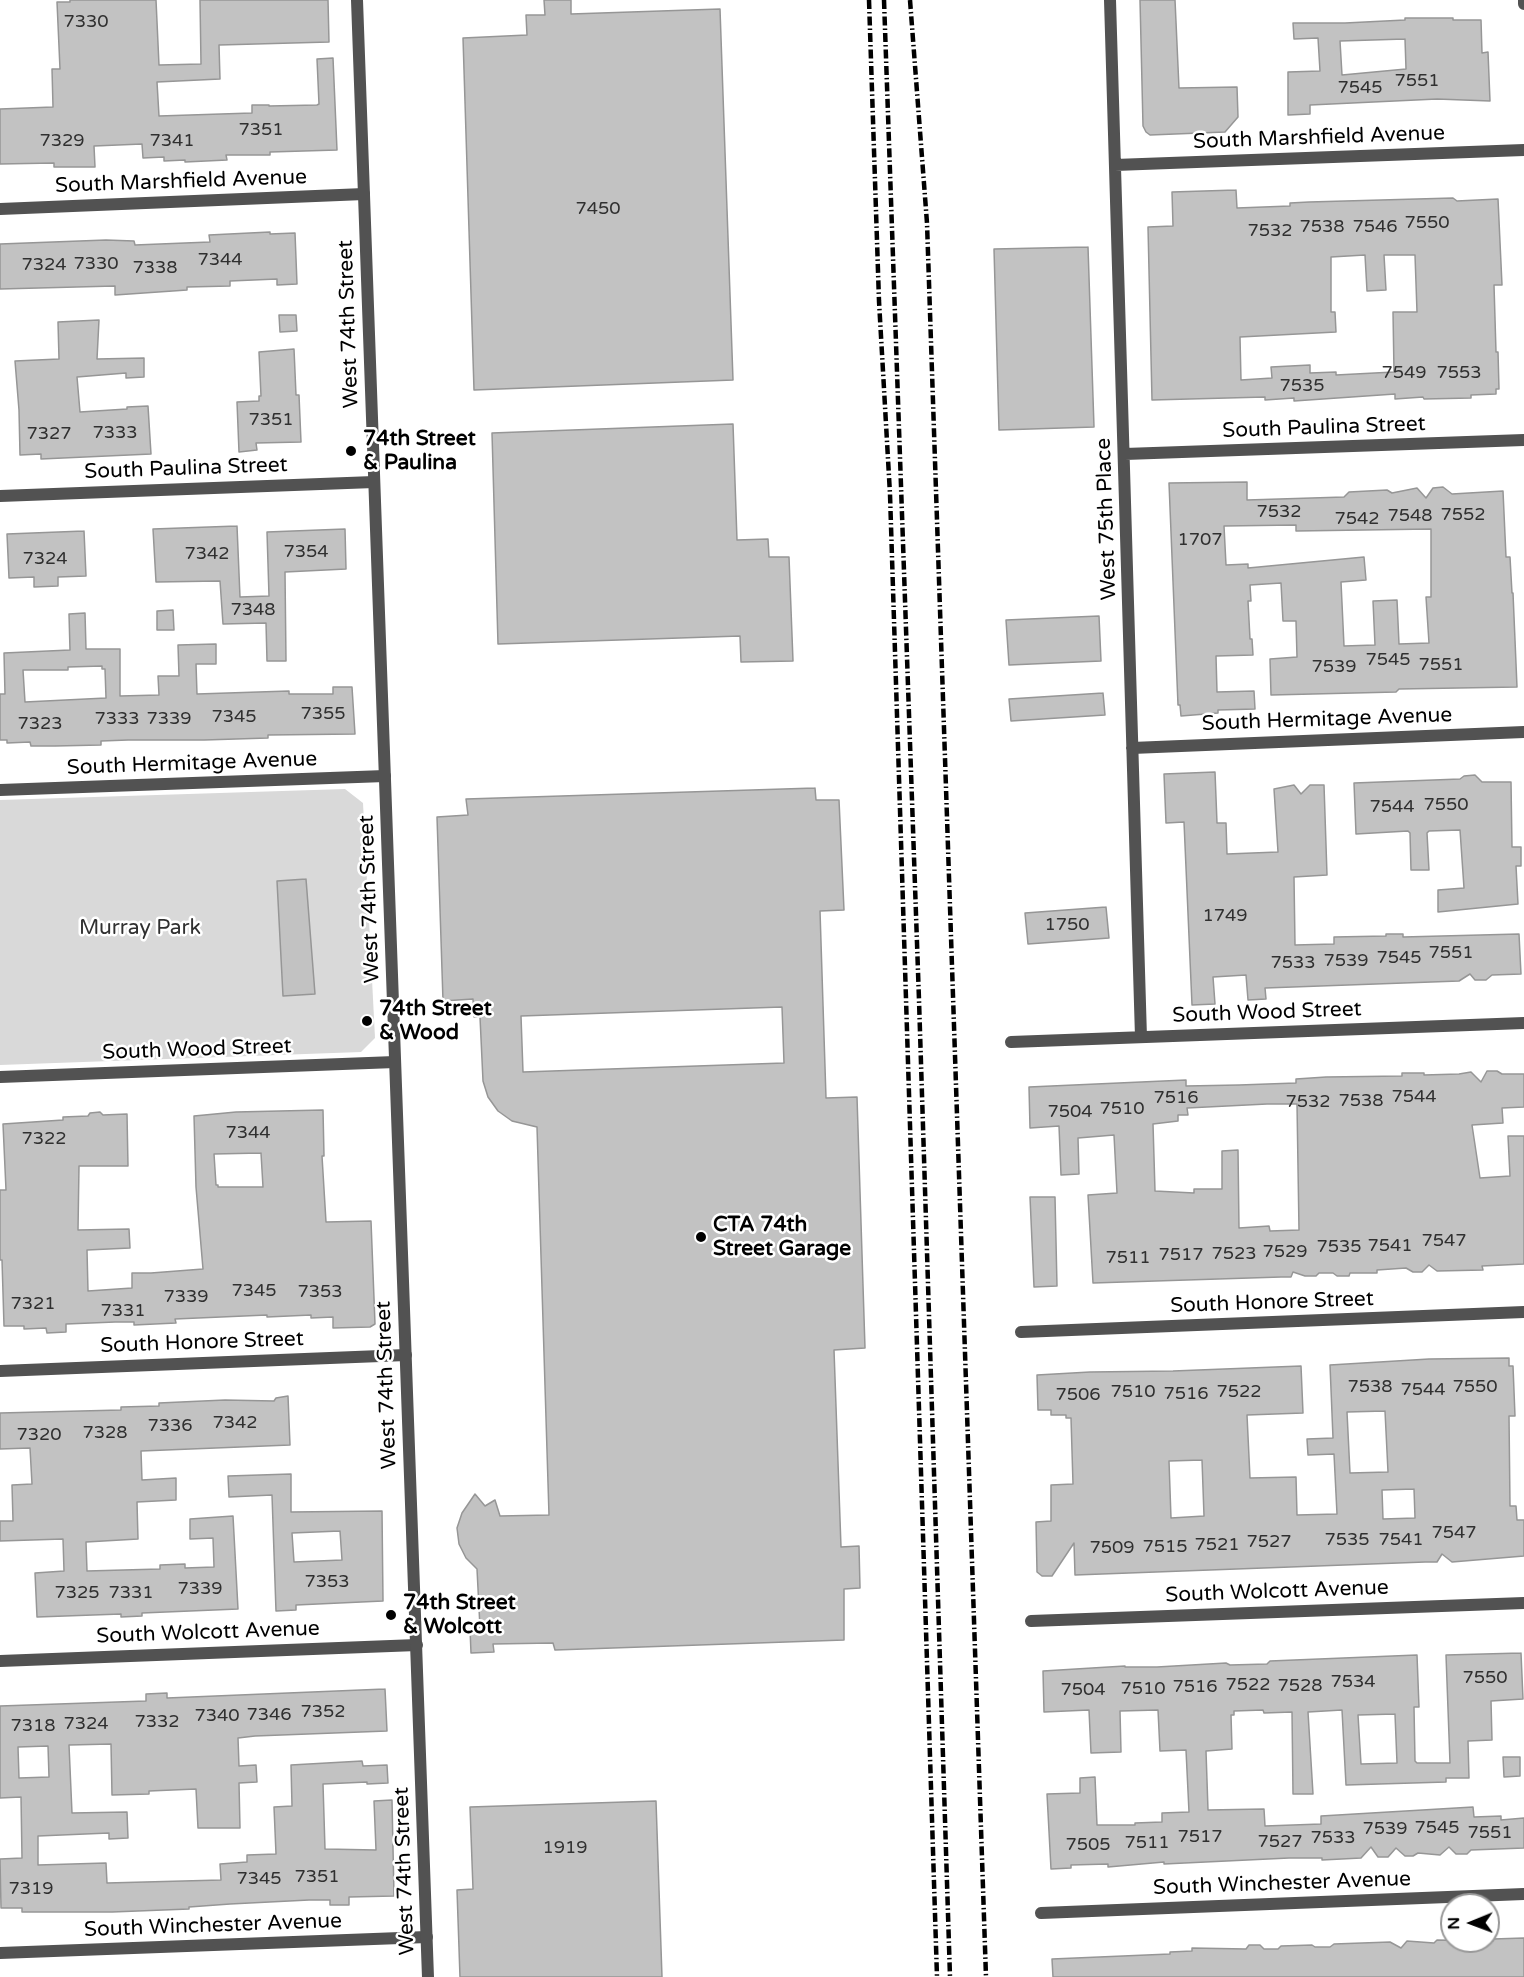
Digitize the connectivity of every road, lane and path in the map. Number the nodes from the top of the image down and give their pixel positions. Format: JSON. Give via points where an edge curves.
{"nodes":[{"id":1,"x":357,"y":0,"type":"edge"},
{"id":2,"x":1110,"y":0,"type":"edge"},
{"id":3,"x":1524,"y":150,"type":"edge"},
{"id":4,"x":1115,"y":165,"type":"junction"},
{"id":5,"x":364,"y":194,"type":"junction"},
{"id":6,"x":0,"y":209,"type":"edge"},
{"id":7,"x":1524,"y":440,"type":"edge"},
{"id":8,"x":1125,"y":454,"type":"junction"},
{"id":9,"x":374,"y":482,"type":"junction"},
{"id":10,"x":0,"y":496,"type":"edge"},
{"id":11,"x":1524,"y":732,"type":"edge"},
{"id":12,"x":1132,"y":748,"type":"junction"},
{"id":13,"x":385,"y":776,"type":"junction"},
{"id":14,"x":0,"y":790,"type":"edge"},
{"id":15,"x":1524,"y":1023,"type":"edge"},
{"id":16,"x":1141,"y":1037,"type":"junction"},
{"id":17,"x":1011,"y":1042,"type":"dead end"},
{"id":18,"x":395,"y":1062,"type":"junction"},
{"id":19,"x":0,"y":1077,"type":"edge"},
{"id":20,"x":1524,"y":1312,"type":"edge"},
{"id":21,"x":1021,"y":1332,"type":"dead end"},
{"id":22,"x":406,"y":1355,"type":"junction"},
{"id":23,"x":0,"y":1371,"type":"edge"},
{"id":24,"x":1524,"y":1603,"type":"edge"},
{"id":25,"x":1030,"y":1621,"type":"dead end"},
{"id":26,"x":417,"y":1645,"type":"junction"},
{"id":27,"x":0,"y":1661,"type":"edge"},
{"id":28,"x":1524,"y":1894,"type":"edge"},
{"id":29,"x":1041,"y":1913,"type":"dead end"},
{"id":30,"x":427,"y":1937,"type":"junction"},
{"id":31,"x":0,"y":1953,"type":"edge"},
{"id":32,"x":428,"y":1977,"type":"edge"}],
"edges":[{"from":1,"to":5,"type":"street","name":"West 74th Street"},
{"from":2,"to":4,"type":"street","name":"West 75th Place"},
{"from":3,"to":4,"type":"street","name":"South Marshfield Avenue"},
{"from":4,"to":8,"type":"street","name":"West 75th Place"},
{"from":5,"to":6,"type":"street","name":"South Marshfield Avenue"},
{"from":5,"to":9,"type":"street","name":"West 74th Street"},
{"from":7,"to":8,"type":"street","name":"South Paulina Street"},
{"from":8,"to":12,"type":"street","name":"West 75th Place"},
{"from":9,"to":10,"type":"street","name":"South Paulina Street"},
{"from":9,"to":13,"type":"street","name":"West 74th Street"},
{"from":11,"to":12,"type":"street","name":"South Hermitage Avenue"},
{"from":12,"to":16,"type":"street","name":"West 75th Place"},
{"from":13,"to":14,"type":"street","name":"South Hermitage Avenue"},
{"from":13,"to":18,"type":"street","name":"West 74th Street"},
{"from":15,"to":16,"type":"street","name":"South Wood Street"},
{"from":16,"to":17,"type":"street","name":"South Wood Street"},
{"from":18,"to":19,"type":"street","name":"South Wood Street"},
{"from":18,"to":22,"type":"street","name":"West 74th Street"},
{"from":20,"to":21,"type":"street","name":"South Honore Street"},
{"from":22,"to":23,"type":"street","name":"South Honore Street"},
{"from":22,"to":26,"type":"street","name":"West 74th Street"},
{"from":24,"to":25,"type":"street","name":"South Wolcott Avenue"},
{"from":26,"to":27,"type":"street","name":"South Wolcott Avenue"},
{"from":26,"to":30,"type":"street","name":"West 74th Street"},
{"from":28,"to":29,"type":"street","name":"South Winchester Avenue"},
{"from":30,"to":31,"type":"street","name":"South Winchester Avenue"},
{"from":30,"to":32,"type":"street","name":"West 74th Street"}]}
